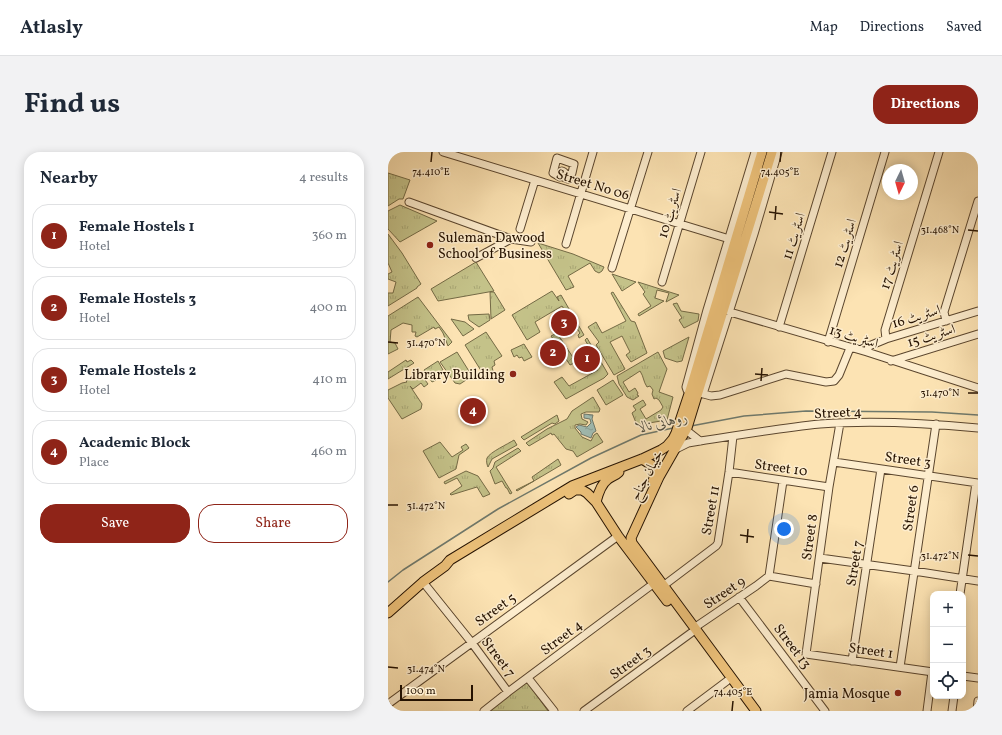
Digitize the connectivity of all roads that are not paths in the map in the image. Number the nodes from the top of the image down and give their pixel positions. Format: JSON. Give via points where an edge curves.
{"nodes":[{"id":1,"x":443,"y":152,"type":"edge"},
{"id":2,"x":593,"y":152,"type":"edge"},
{"id":3,"x":648,"y":152,"type":"edge"},
{"id":4,"x":701,"y":152,"type":"edge"},
{"id":5,"x":755,"y":152,"type":"edge"},
{"id":6,"x":762,"y":152,"type":"edge"},
{"id":7,"x":772,"y":152,"type":"edge"},
{"id":8,"x":778,"y":152,"type":"edge"},
{"id":9,"x":832,"y":152,"type":"edge"},
{"id":10,"x":885,"y":152,"type":"edge"},
{"id":11,"x":939,"y":152,"type":"edge"},
{"id":12,"x":535,"y":180,"type":"junction"},
{"id":13,"x":581,"y":194,"type":"junction"},
{"id":14,"x":978,"y":201,"type":"edge"},
{"id":15,"x":409,"y":202,"type":"dead end"},
{"id":16,"x":631,"y":209,"type":"junction"},
{"id":17,"x":680,"y":224,"type":"junction"},
{"id":18,"x":520,"y":229,"type":"dead end"},
{"id":19,"x":750,"y":233,"type":"junction"},
{"id":20,"x":511,"y":239,"type":"junction"},
{"id":21,"x":732,"y":240,"type":"junction"},
{"id":22,"x":531,"y":242,"type":"dead end"},
{"id":23,"x":566,"y":244,"type":"dead end"},
{"id":24,"x":476,"y":258,"type":"dead end"},
{"id":25,"x":612,"y":268,"type":"dead end"},
{"id":26,"x":662,"y":282,"type":"dead end"},
{"id":27,"x":726,"y":311,"type":"junction"},
{"id":28,"x":978,"y":311,"type":"edge"},
{"id":29,"x":946,"y":321,"type":"junction"},
{"id":30,"x":780,"y":327,"type":"junction"},
{"id":31,"x":978,"y":334,"type":"edge"},
{"id":32,"x":886,"y":339,"type":"junction"},
{"id":33,"x":828,"y":342,"type":"junction"},
{"id":34,"x":850,"y":348,"type":"junction"},
{"id":35,"x":866,"y":352,"type":"junction"},
{"id":36,"x":891,"y":361,"type":"junction"},
{"id":37,"x":978,"y":388,"type":"edge"},
{"id":38,"x":697,"y":392,"type":"junction"},
{"id":39,"x":840,"y":424,"type":"junction"},
{"id":40,"x":936,"y":424,"type":"junction"},
{"id":41,"x":684,"y":427,"type":"junction"},
{"id":42,"x":978,"y":428,"type":"edge"},
{"id":43,"x":733,"y":436,"type":"junction"},
{"id":44,"x":700,"y":440,"type":"junction"},
{"id":45,"x":676,"y":449,"type":"junction"},
{"id":46,"x":642,"y":459,"type":"junction"},
{"id":47,"x":834,"y":462,"type":"junction"},
{"id":48,"x":623,"y":466,"type":"junction"},
{"id":49,"x":881,"y":468,"type":"junction"},
{"id":50,"x":729,"y":472,"type":"junction"},
{"id":51,"x":928,"y":476,"type":"junction"},
{"id":52,"x":582,"y":481,"type":"junction"},
{"id":53,"x":783,"y":481,"type":"junction"},
{"id":54,"x":977,"y":483,"type":"edge"},
{"id":55,"x":829,"y":487,"type":"junction"},
{"id":56,"x":575,"y":490,"type":"junction"},
{"id":57,"x":652,"y":493,"type":"junction"},
{"id":58,"x":596,"y":502,"type":"junction"},
{"id":59,"x":618,"y":536,"type":"junction"},
{"id":60,"x":820,"y":558,"type":"junction"},
{"id":61,"x":867,"y":564,"type":"junction"},
{"id":62,"x":445,"y":566,"type":"junction"},
{"id":63,"x":914,"y":571,"type":"junction"},
{"id":64,"x":769,"y":576,"type":"junction"},
{"id":65,"x":962,"y":579,"type":"junction"},
{"id":66,"x":978,"y":581,"type":"edge"},
{"id":67,"x":423,"y":582,"type":"junction"},
{"id":68,"x":653,"y":584,"type":"junction"},
{"id":69,"x":816,"y":584,"type":"junction"},
{"id":70,"x":663,"y":586,"type":"junction"},
{"id":71,"x":960,"y":591,"type":"edge"},
{"id":72,"x":739,"y":597,"type":"junction"},
{"id":73,"x":388,"y":613,"type":"edge"},
{"id":74,"x":693,"y":630,"type":"junction"},
{"id":75,"x":472,"y":643,"type":"junction"},
{"id":76,"x":806,"y":654,"type":"joint"},
{"id":77,"x":852,"y":660,"type":"junction"},
{"id":78,"x":900,"y":667,"type":"junction"},
{"id":79,"x":930,"y":672,"type":"edge"},
{"id":80,"x":966,"y":676,"type":"edge"},
{"id":81,"x":528,"y":678,"type":"junction"},
{"id":82,"x":978,"y":678,"type":"edge"},
{"id":83,"x":727,"y":681,"type":"junction"},
{"id":84,"x":508,"y":692,"type":"junction"},
{"id":85,"x":930,"y":692,"type":"edge"},
{"id":86,"x":954,"y":699,"type":"edge"},
{"id":87,"x":978,"y":701,"type":"edge"},
{"id":88,"x":388,"y":704,"type":"edge"},
{"id":89,"x":486,"y":710,"type":"edge"},
{"id":90,"x":554,"y":711,"type":"edge"},
{"id":91,"x":584,"y":711,"type":"edge"},
{"id":92,"x":687,"y":711,"type":"edge"},
{"id":93,"x":748,"y":711,"type":"edge"},
{"id":94,"x":756,"y":711,"type":"edge"},
{"id":95,"x":826,"y":711,"type":"edge"},
{"id":96,"x":927,"y":711,"type":"edge"},
{"id":97,"x":952,"y":711,"type":"edge"},
{"id":98,"x":977,"y":711,"type":"edge"}],
"edges":[{"from":1,"to":12,"type":"street","name":"Street No 06"},
{"from":2,"to":13,"type":"street"},
{"from":3,"to":16,"type":"street"},
{"from":4,"to":17,"type":"street","name":"اسٹریٹ 10"},
{"from":5,"to":21,"type":"street"},
{"from":6,"to":21,"type":"main road","name":"خیبان جناح"},
{"from":7,"to":19,"type":"main road","name":"خیبان جناح"},
{"from":8,"to":19,"type":"street"},
{"from":9,"to":30,"type":"street","name":"اسٹریٹ 11"},
{"from":10,"to":33,"type":"street","name":"اسٹریٹ 12"},
{"from":11,"to":32,"type":"street","name":"اسٹریٹ 17","via":[[885,330]]},
{"from":12,"to":13,"type":"street","name":"Street No 06"},
{"from":12,"to":18,"type":"street"},
{"from":13,"to":16,"type":"street","name":"Street No 06"},
{"from":13,"to":23,"type":"street"},
{"from":14,"to":29,"type":"street","via":[[944,312]]},
{"from":15,"to":20,"type":"street"},
{"from":16,"to":17,"type":"street","name":"Street No 06"},
{"from":16,"to":25,"type":"street"},
{"from":17,"to":21,"type":"street","name":"Street No 06"},
{"from":17,"to":26,"type":"street","name":"اسٹریٹ 10"},
{"from":19,"to":27,"type":"main road","name":"خیبان جناح"},
{"from":20,"to":22,"type":"street"},
{"from":20,"to":24,"type":"street"},
{"from":21,"to":38,"type":"main road","name":"خیبان جناح"},
{"from":27,"to":30,"type":"street","name":"اسٹریٹ 13"},
{"from":27,"to":38,"type":"main road","name":"خیبان جناح"},
{"from":28,"to":29,"type":"street","name":"اسٹریٹ 16"},
{"from":29,"to":32,"type":"street","name":"اسٹریٹ 16"},
{"from":30,"to":33,"type":"street","name":"اسٹریٹ 13"},
{"from":31,"to":36,"type":"street","name":"اسٹریٹ 15"},
{"from":32,"to":35,"type":"street","name":"اسٹریٹ 16","via":[[869,346]]},
{"from":33,"to":34,"type":"street","name":"اسٹریٹ 13"},
{"from":34,"to":35,"type":"street","name":"اسٹریٹ 13"},
{"from":34,"to":38,"type":"street","via":[[834,381],[826,382],[786,374],[720,395],[711,396]]},
{"from":35,"to":36,"type":"street","name":"اسٹریٹ 13"},
{"from":36,"to":37,"type":"street","name":"اسٹریٹ 13"},
{"from":38,"to":41,"type":"main road","name":"خیبان جناح"},
{"from":38,"to":41,"type":"main road","name":"خیبان جناح","via":[[690,418]]},
{"from":39,"to":40,"type":"street","name":"Street 4"},
{"from":39,"to":43,"type":"street","name":"Street 4","via":[[819,424]]},
{"from":39,"to":47,"type":"street","name":"Street 8"},
{"from":40,"to":42,"type":"street","name":"Street 4"},
{"from":40,"to":51,"type":"street","name":"Street 6"},
{"from":41,"to":44,"type":"street"},
{"from":41,"to":45,"type":"main road","name":"خیبان جناح"},
{"from":41,"to":46,"type":"main road","name":"خیبان جناح","via":[[667,446]]},
{"from":43,"to":44,"type":"street","name":"Street 4"},
{"from":43,"to":50,"type":"street","name":"Street 11"},
{"from":44,"to":45,"type":"street","name":"Street 4"},
{"from":45,"to":57,"type":"main road","name":"خیبان جناح"},
{"from":46,"to":48,"type":"main road","name":"خیبان جناح"},
{"from":46,"to":57,"type":"main road","via":[[654,465],[656,470]]},
{"from":47,"to":49,"type":"street","name":"Street 3"},
{"from":47,"to":55,"type":"street","name":"Street 8"},
{"from":48,"to":52,"type":"main road","name":"خیبان جناح"},
{"from":48,"to":58,"type":"main road","via":[[602,485]]},
{"from":49,"to":51,"type":"street","name":"Street 3"},
{"from":49,"to":61,"type":"street","name":"Street 7"},
{"from":50,"to":53,"type":"street","name":"Street 10"},
{"from":50,"to":70,"type":"street","name":"Street 11","via":[[716,546]]},
{"from":51,"to":54,"type":"street","name":"Street 3"},
{"from":51,"to":63,"type":"street","name":"Street 6"},
{"from":52,"to":56,"type":"main road","via":[[591,484],[591,488]]},
{"from":52,"to":62,"type":"main road","name":"خیبان جناح","via":[[450,560]]},
{"from":53,"to":55,"type":"street","name":"Street 10"},
{"from":53,"to":64,"type":"street"},
{"from":54,"to":65,"type":"street"},
{"from":55,"to":60,"type":"street","name":"Street 8"},
{"from":56,"to":58,"type":"main road","via":[[585,492]]},
{"from":56,"to":62,"type":"main road","via":[[453,564]]},
{"from":57,"to":70,"type":"main road","name":"خیبان جناح","via":[[631,535],[631,541]]},
{"from":58,"to":59,"type":"main road","name":"خیبان جناح"},
{"from":59,"to":68,"type":"main road","name":"خیبان جناح"},
{"from":59,"to":75,"type":"street","name":"Street 5"},
{"from":60,"to":61,"type":"street"},
{"from":60,"to":69,"type":"street","name":"Street 8"},
{"from":61,"to":63,"type":"street"},
{"from":61,"to":77,"type":"street","name":"Street 7"},
{"from":62,"to":67,"type":"main road"},
{"from":63,"to":65,"type":"street"},
{"from":63,"to":78,"type":"street","name":"Street 6"},
{"from":64,"to":69,"type":"street"},
{"from":64,"to":72,"type":"street","name":"Street 9"},
{"from":65,"to":66,"type":"street"},
{"from":65,"to":71,"type":"street"},
{"from":67,"to":73,"type":"main road"},
{"from":67,"to":75,"type":"street","name":"Street 7"},
{"from":68,"to":74,"type":"main road","name":"خیبان جناح"},
{"from":68,"to":81,"type":"street","name":"Street 4"},
{"from":69,"to":76,"type":"street","name":"Street 8"},
{"from":70,"to":74,"type":"main road","name":"خیبان جناح"},
{"from":72,"to":74,"type":"street","name":"Street 9"},
{"from":72,"to":95,"type":"street","name":"Street 13"},
{"from":74,"to":83,"type":"main road","name":"خیبان جناح"},
{"from":74,"to":91,"type":"street","name":"Street 3"},
{"from":74,"to":94,"type":"main road","name":"خیبان جناح"},
{"from":75,"to":84,"type":"street","name":"Street 7"},
{"from":75,"to":88,"type":"street","name":"Street 5"},
{"from":76,"to":77,"type":"street","name":"Street 1"},
{"from":77,"to":78,"type":"street","name":"Street 1"},
{"from":78,"to":79,"type":"street","name":"Street 1"},
{"from":80,"to":82,"type":"street"},
{"from":81,"to":84,"type":"street","name":"Street 4"},
{"from":81,"to":90,"type":"street"},
{"from":83,"to":92,"type":"street"},
{"from":83,"to":93,"type":"main road","name":"خیبان جناح"},
{"from":84,"to":89,"type":"street","name":"Street 4"},
{"from":85,"to":96,"type":"street"},
{"from":86,"to":97,"type":"street"},
{"from":87,"to":98,"type":"street"}]}
